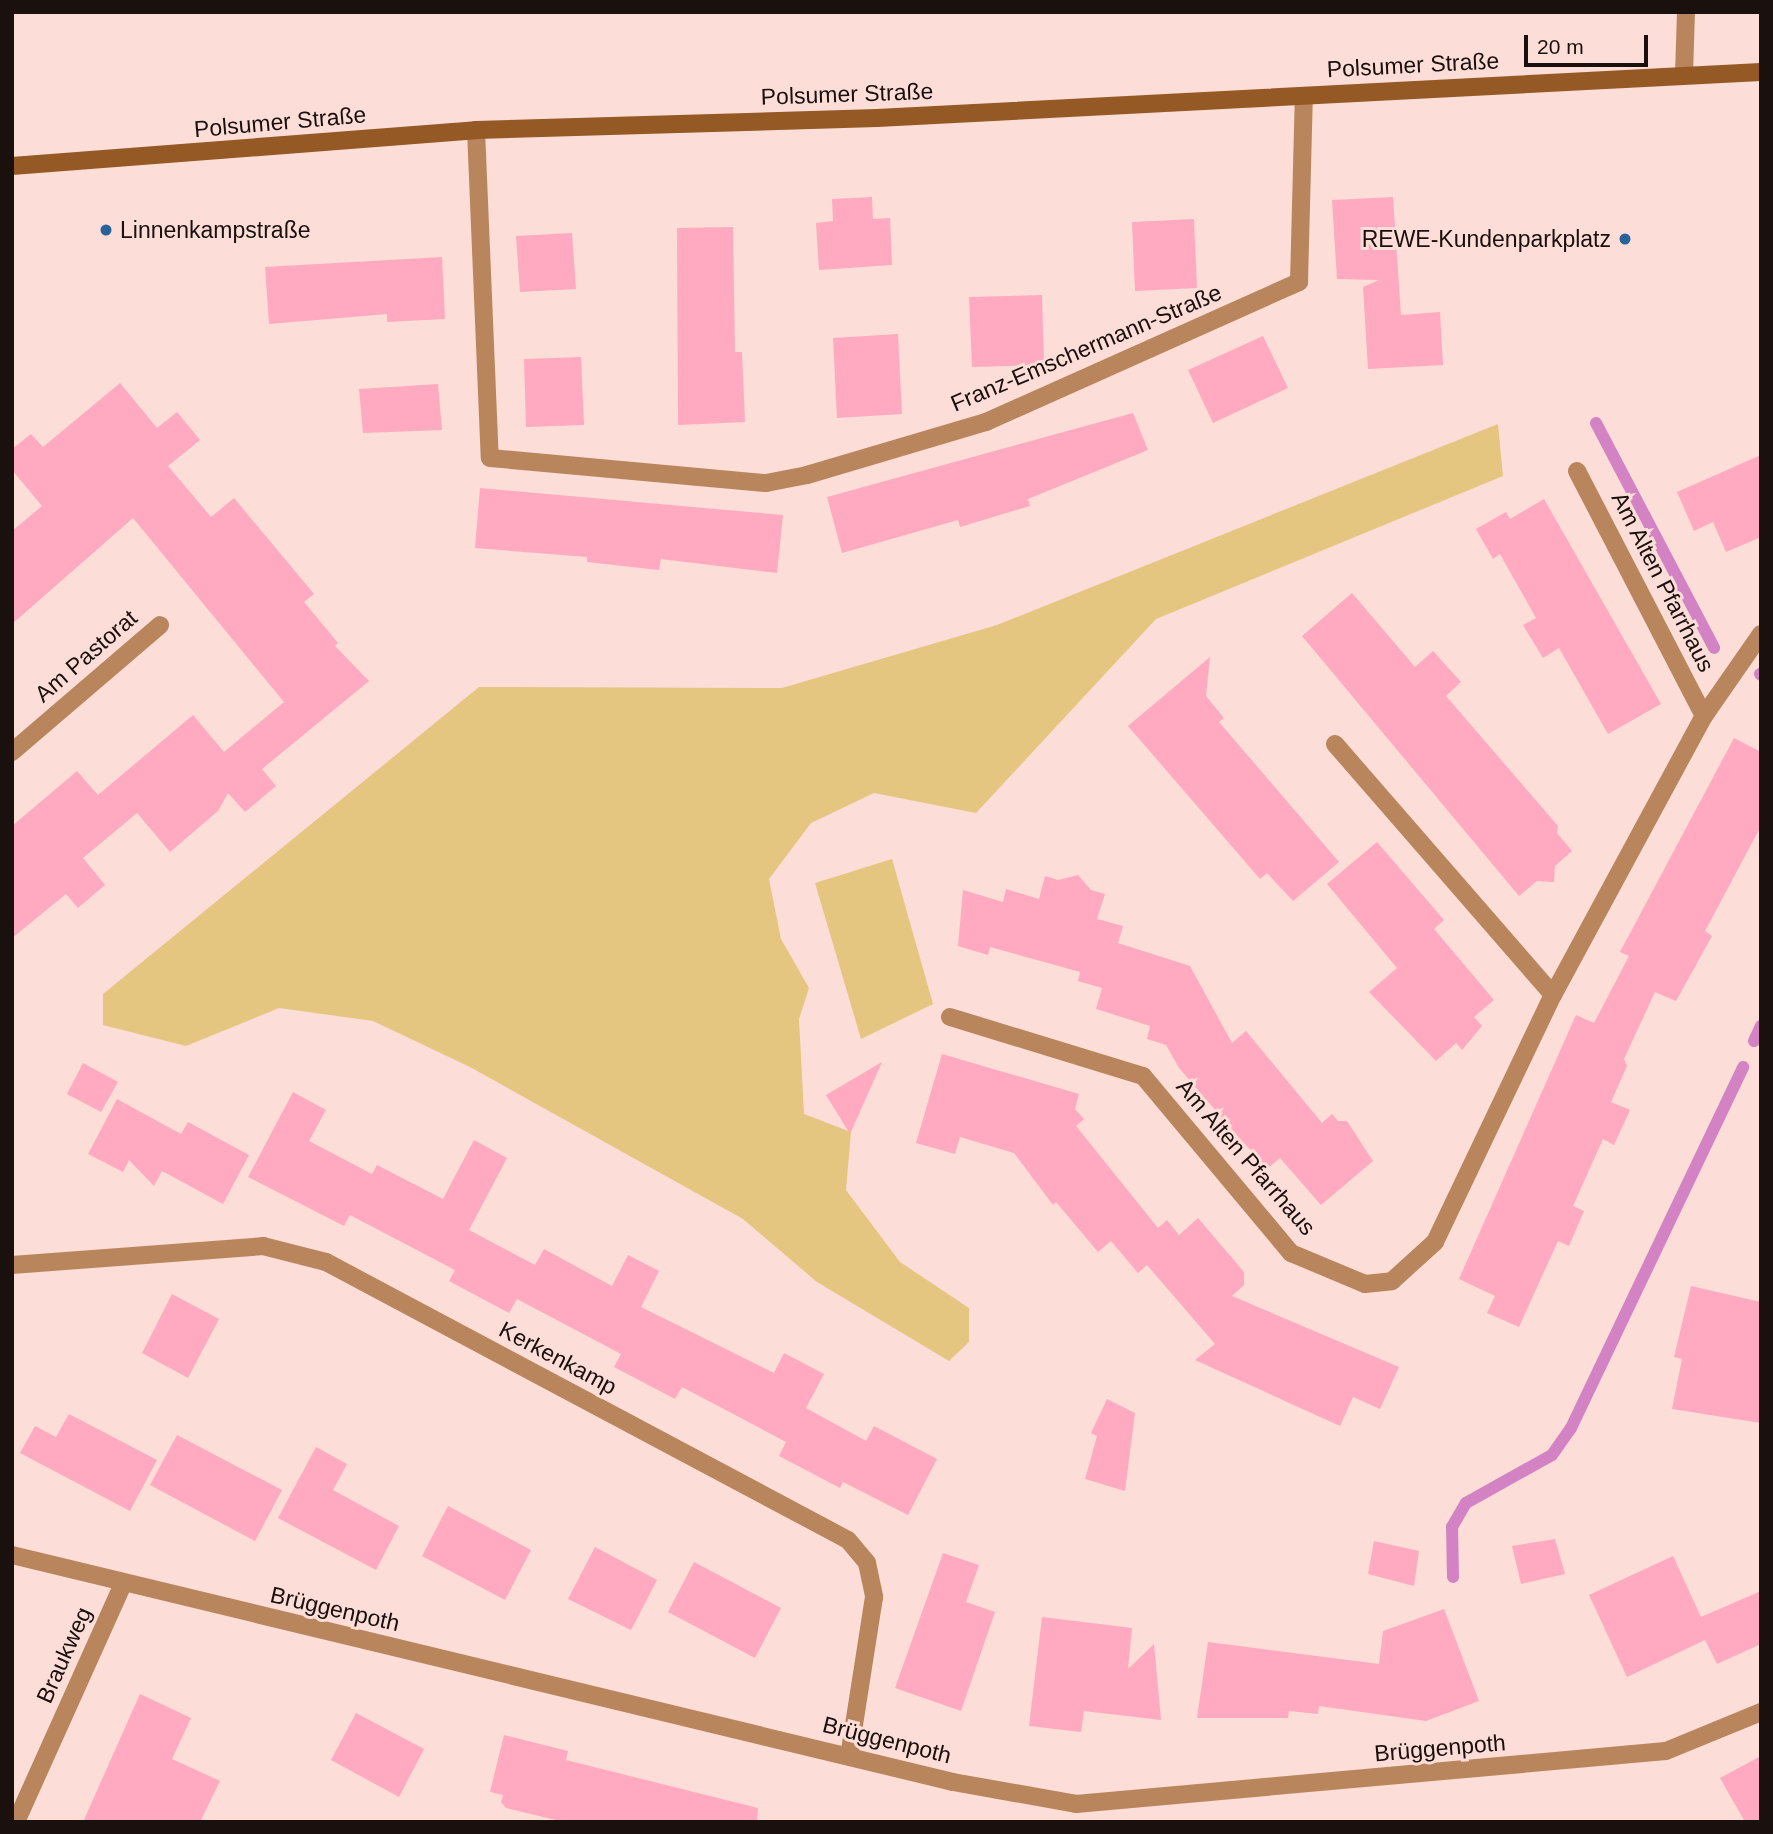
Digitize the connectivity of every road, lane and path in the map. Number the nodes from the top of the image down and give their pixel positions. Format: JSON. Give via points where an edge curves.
{"nodes":[{"id":1,"x":1686,"y":12,"type":"edge"},
{"id":2,"x":1761,"y":72,"type":"edge"},
{"id":3,"x":1684,"y":75,"type":"junction"},
{"id":4,"x":1304,"y":96,"type":"junction"},
{"id":5,"x":476,"y":130,"type":"junction"},
{"id":6,"x":12,"y":166,"type":"edge"},
{"id":7,"x":1577,"y":471,"type":"dead end"},
{"id":8,"x":160,"y":625,"type":"dead end"},
{"id":9,"x":1761,"y":634,"type":"edge"},
{"id":10,"x":1704,"y":716,"type":"junction"},
{"id":11,"x":1335,"y":744,"type":"dead end"},
{"id":12,"x":12,"y":752,"type":"edge"},
{"id":13,"x":1553,"y":995,"type":"junction"},
{"id":14,"x":950,"y":1017,"type":"dead end"},
{"id":15,"x":12,"y":1265,"type":"edge"},
{"id":16,"x":12,"y":1555,"type":"edge"},
{"id":17,"x":122,"y":1584,"type":"junction"},
{"id":18,"x":1761,"y":1712,"type":"edge"},
{"id":19,"x":849,"y":1756,"type":"junction"},
{"id":20,"x":1076,"y":1804,"type":"junction"},
{"id":21,"x":16,"y":1822,"type":"edge"},
{"id":22,"x":1066,"y":1822,"type":"edge"}],
"edges":[{"from":1,"to":3,"type":"street"},
{"from":2,"to":3,"type":"main road","name":"Polsumer Straße"},
{"from":3,"to":4,"type":"main road","name":"Polsumer Straße"},
{"from":4,"to":5,"type":"main road","name":"Polsumer Straße","via":[[877,118]]},
{"from":4,"to":5,"type":"street","name":"Franz-Emschermann-Straße","via":[[1299,282],[986,422],[766,483],[491,458]]},
{"from":5,"to":6,"type":"main road","name":"Polsumer Straße"},
{"from":7,"to":10,"type":"street","name":"Am Alten Pfarrhaus"},
{"from":8,"to":12,"type":"street","name":"Am Pastorat"},
{"from":9,"to":10,"type":"street","name":"Am Alten Pfarrhaus"},
{"from":10,"to":13,"type":"street","name":"Am Alten Pfarrhaus"},
{"from":11,"to":13,"type":"street"},
{"from":13,"to":14,"type":"street","name":"Am Alten Pfarrhaus","via":[[1435,1242],[1392,1281],[1365,1284],[1291,1252],[1143,1076]]},
{"from":15,"to":19,"type":"street","name":"Kerkenkamp","via":[[263,1246],[326,1262],[848,1540],[867,1563],[874,1597]]},
{"from":16,"to":17,"type":"street","name":"Brüggenpoth"},
{"from":17,"to":19,"type":"street","name":"Brüggenpoth"},
{"from":17,"to":21,"type":"street","name":"Braukweg"},
{"from":18,"to":20,"type":"street","name":"Brüggenpoth","via":[[1666,1751]]},
{"from":19,"to":20,"type":"street","name":"Brüggenpoth","via":[[953,1782]]},
{"from":20,"to":22,"type":"street"}]}
